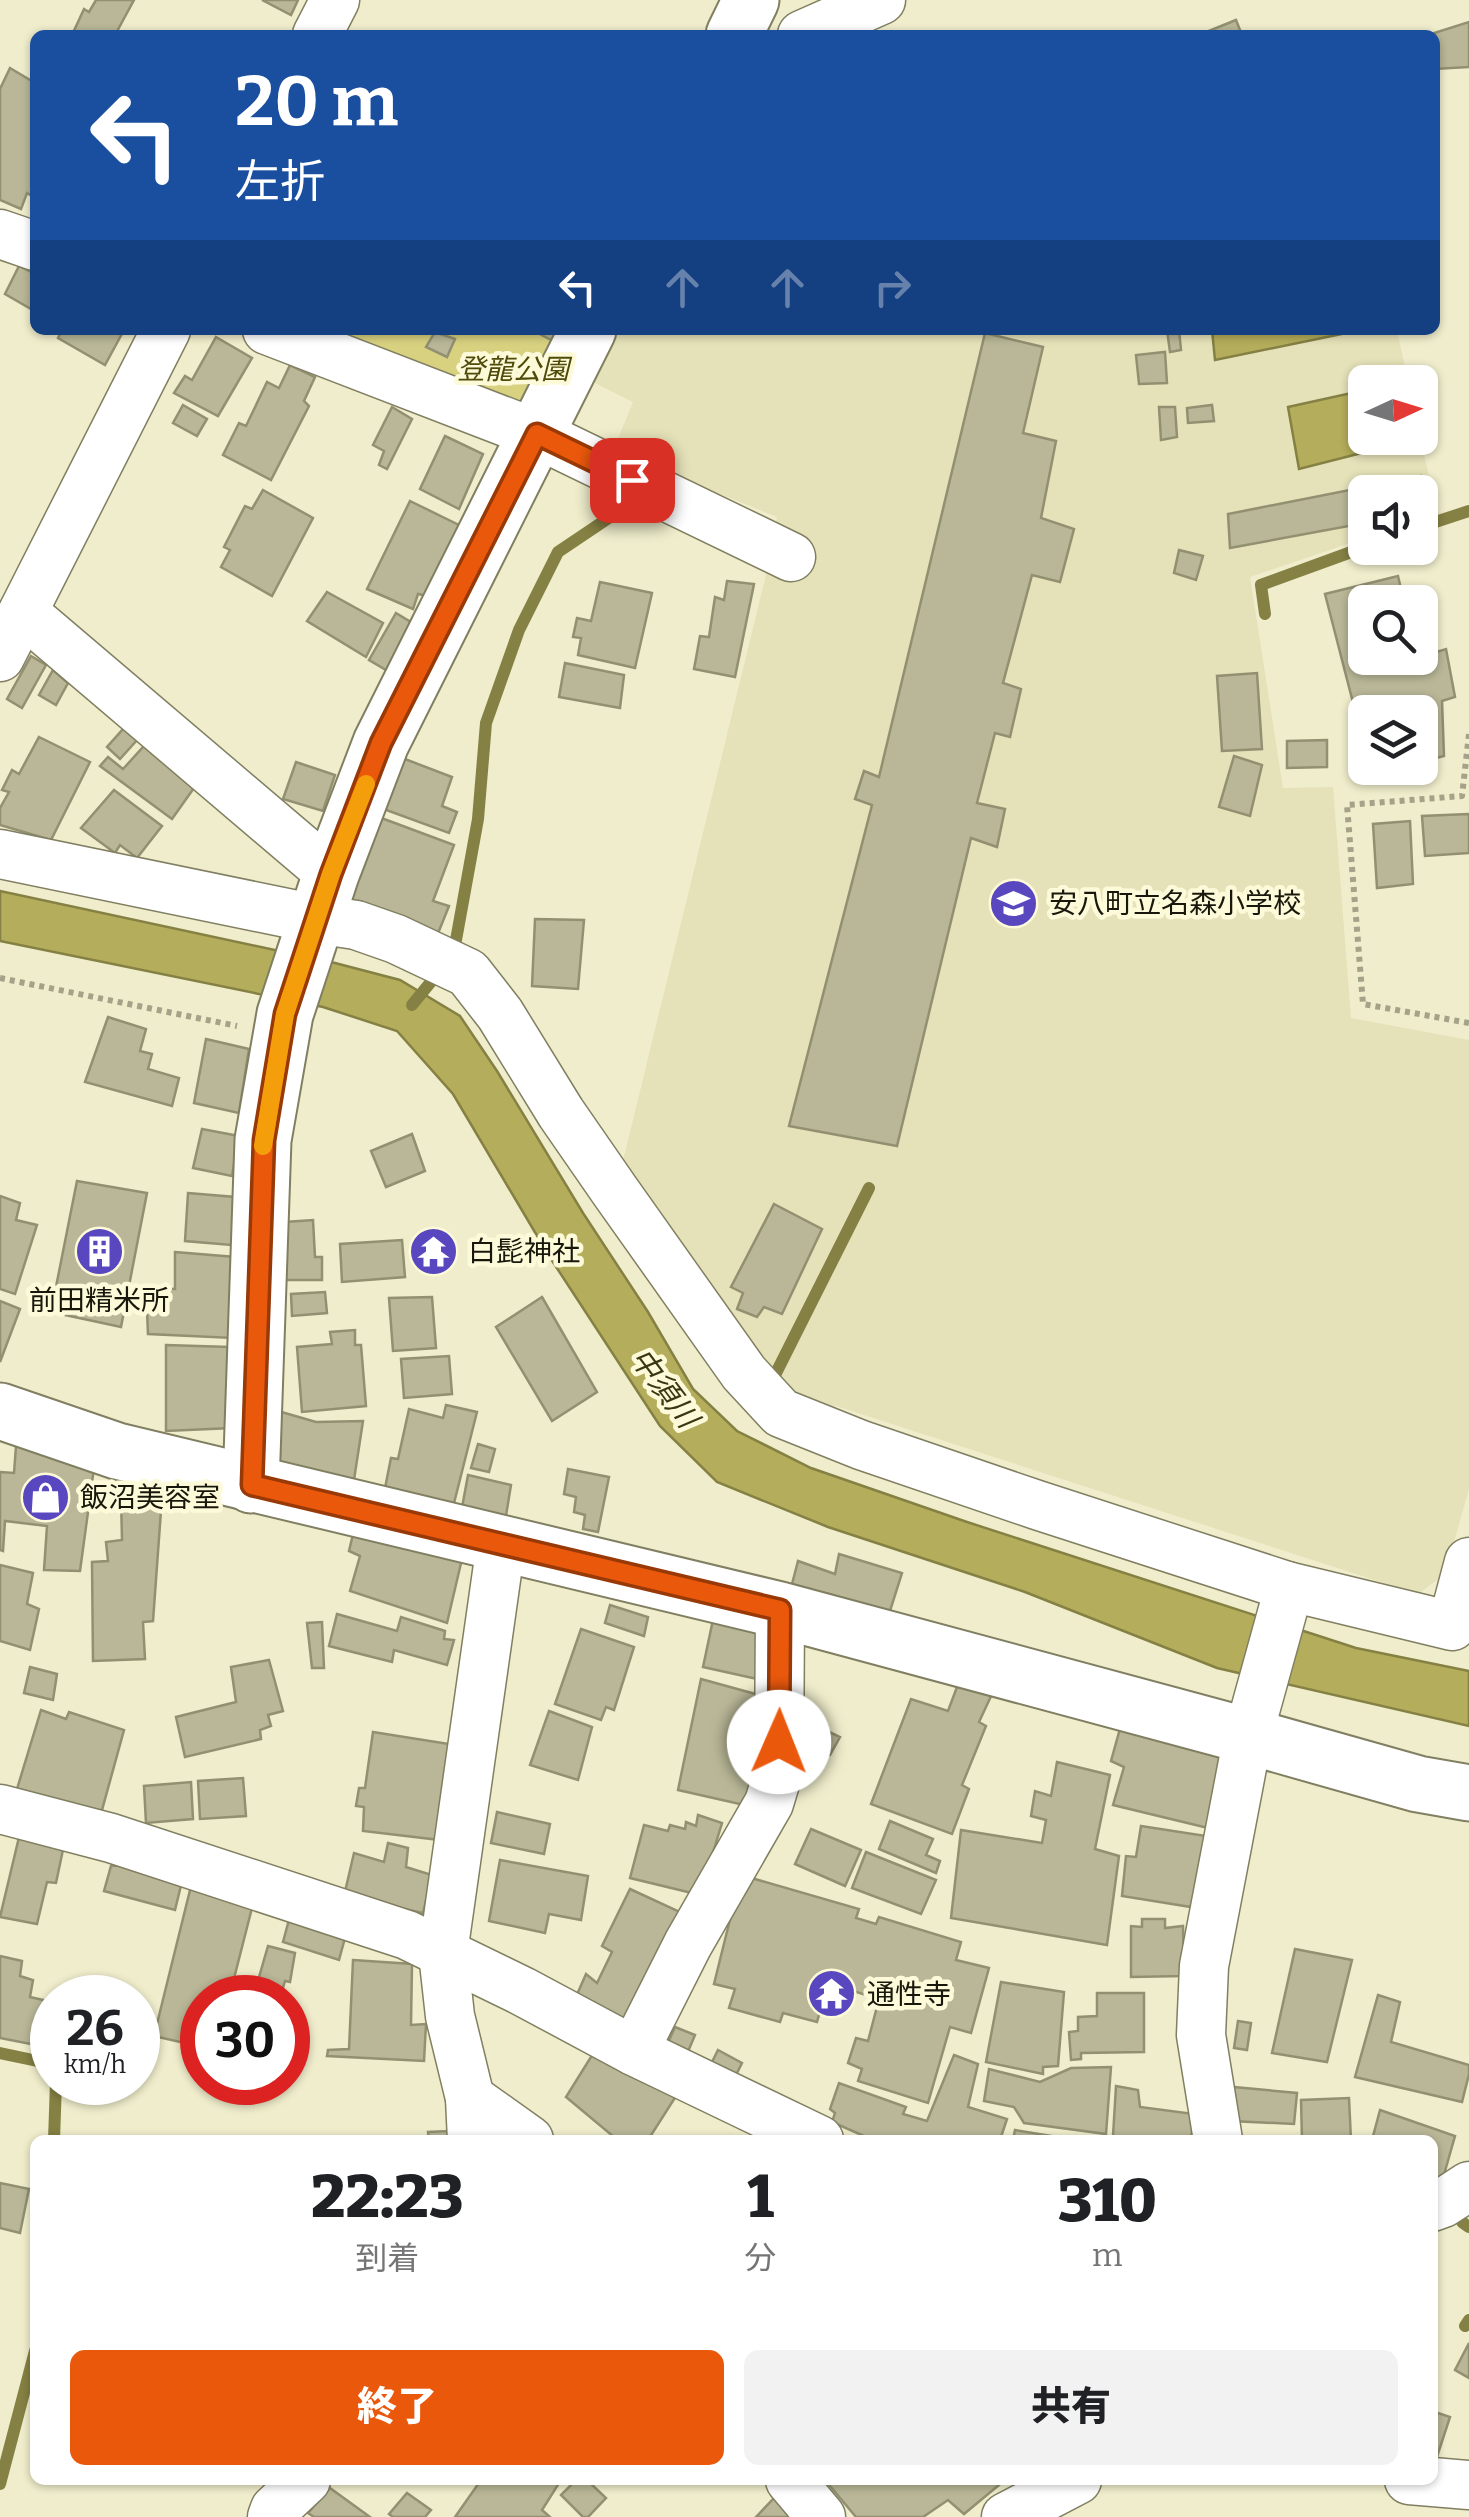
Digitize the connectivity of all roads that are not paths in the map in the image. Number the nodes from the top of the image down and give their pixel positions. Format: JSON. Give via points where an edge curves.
{"nodes":[{"id":1,"x":335,"y":0,"type":"edge"},
{"id":2,"x":752,"y":0,"type":"edge"},
{"id":3,"x":881,"y":0,"type":"edge"},
{"id":4,"x":320,"y":30,"type":"edge"},
{"id":5,"x":737,"y":30,"type":"edge"},
{"id":6,"x":828,"y":30,"type":"edge"},
{"id":7,"x":0,"y":234,"type":"edge"},
{"id":8,"x":30,"y":244,"type":"edge"},
{"id":9,"x":163,"y":335,"type":"edge"},
{"id":10,"x":280,"y":335,"type":"edge"},
{"id":11,"x":586,"y":335,"type":"edge"},
{"id":12,"x":537,"y":434,"type":"junction"},
{"id":13,"x":791,"y":558,"type":"dead end"},
{"id":14,"x":23,"y":612,"type":"junction"},
{"id":15,"x":0,"y":656,"type":"edge"},
{"id":16,"x":0,"y":854,"type":"edge"},
{"id":17,"x":318,"y":912,"type":"junction"},
{"id":18,"x":5,"y":1416,"type":"edge"},
{"id":19,"x":252,"y":1485,"type":"junction"},
{"id":20,"x":502,"y":1544,"type":"junction"},
{"id":21,"x":1469,"y":1562,"type":"edge"},
{"id":22,"x":1286,"y":1596,"type":"junction"},
{"id":23,"x":780,"y":1610,"type":"junction"},
{"id":24,"x":1254,"y":1717,"type":"junction"},
{"id":25,"x":1469,"y":1793,"type":"edge"},
{"id":26,"x":0,"y":1808,"type":"edge"},
{"id":27,"x":443,"y":1953,"type":"junction"},
{"id":28,"x":634,"y":2050,"type":"junction"},
{"id":29,"x":471,"y":2119,"type":"edge"},
{"id":30,"x":514,"y":2135,"type":"edge"},
{"id":31,"x":809,"y":2135,"type":"edge"},
{"id":32,"x":1217,"y":2135,"type":"edge"},
{"id":33,"x":1469,"y":2186,"type":"edge"},
{"id":34,"x":1438,"y":2204,"type":"edge"},
{"id":35,"x":1438,"y":2482,"type":"edge"},
{"id":36,"x":301,"y":2485,"type":"edge"},
{"id":37,"x":794,"y":2485,"type":"edge"},
{"id":38,"x":1067,"y":2485,"type":"edge"},
{"id":39,"x":1469,"y":2485,"type":"edge"},
{"id":40,"x":272,"y":2517,"type":"edge"},
{"id":41,"x":821,"y":2517,"type":"edge"},
{"id":42,"x":1006,"y":2517,"type":"edge"}],
"edges":[{"from":1,"to":4,"type":"street"},
{"from":2,"to":5,"type":"street"},
{"from":3,"to":6,"type":"street"},
{"from":7,"to":8,"type":"street"},
{"from":9,"to":14,"type":"street"},
{"from":10,"to":12,"type":"street"},
{"from":11,"to":12,"type":"street"},
{"from":12,"to":13,"type":"street"},
{"from":12,"to":17,"type":"street","via":[[381,743]]},
{"from":14,"to":15,"type":"street"},
{"from":14,"to":17,"type":"street"},
{"from":16,"to":17,"type":"street"},
{"from":17,"to":19,"type":"street","via":[[284,1025],[264,1140]]},
{"from":17,"to":22,"type":"street","via":[[396,938],[468,973],[734,1360],[781,1413]]},
{"from":18,"to":19,"type":"street"},
{"from":19,"to":20,"type":"street"},
{"from":20,"to":23,"type":"street"},
{"from":20,"to":27,"type":"street"},
{"from":21,"to":22,"type":"street","via":[[1452,1626]]},
{"from":22,"to":24,"type":"street"},
{"from":23,"to":24,"type":"street"},
{"from":23,"to":28,"type":"street","via":[[779,1770],[769,1803]]},
{"from":24,"to":25,"type":"street","via":[[1418,1784]]},
{"from":24,"to":32,"type":"street","via":[[1204,1966],[1200,2035]]},
{"from":26,"to":27,"type":"street","via":[[129,1844],[407,1935]]},
{"from":27,"to":28,"type":"street"},
{"from":27,"to":29,"type":"street"},
{"from":28,"to":31,"type":"street"},
{"from":29,"to":30,"type":"street"},
{"from":33,"to":34,"type":"street"},
{"from":35,"to":39,"type":"street"},
{"from":36,"to":40,"type":"street"},
{"from":37,"to":41,"type":"street"},
{"from":38,"to":42,"type":"street"}]}
